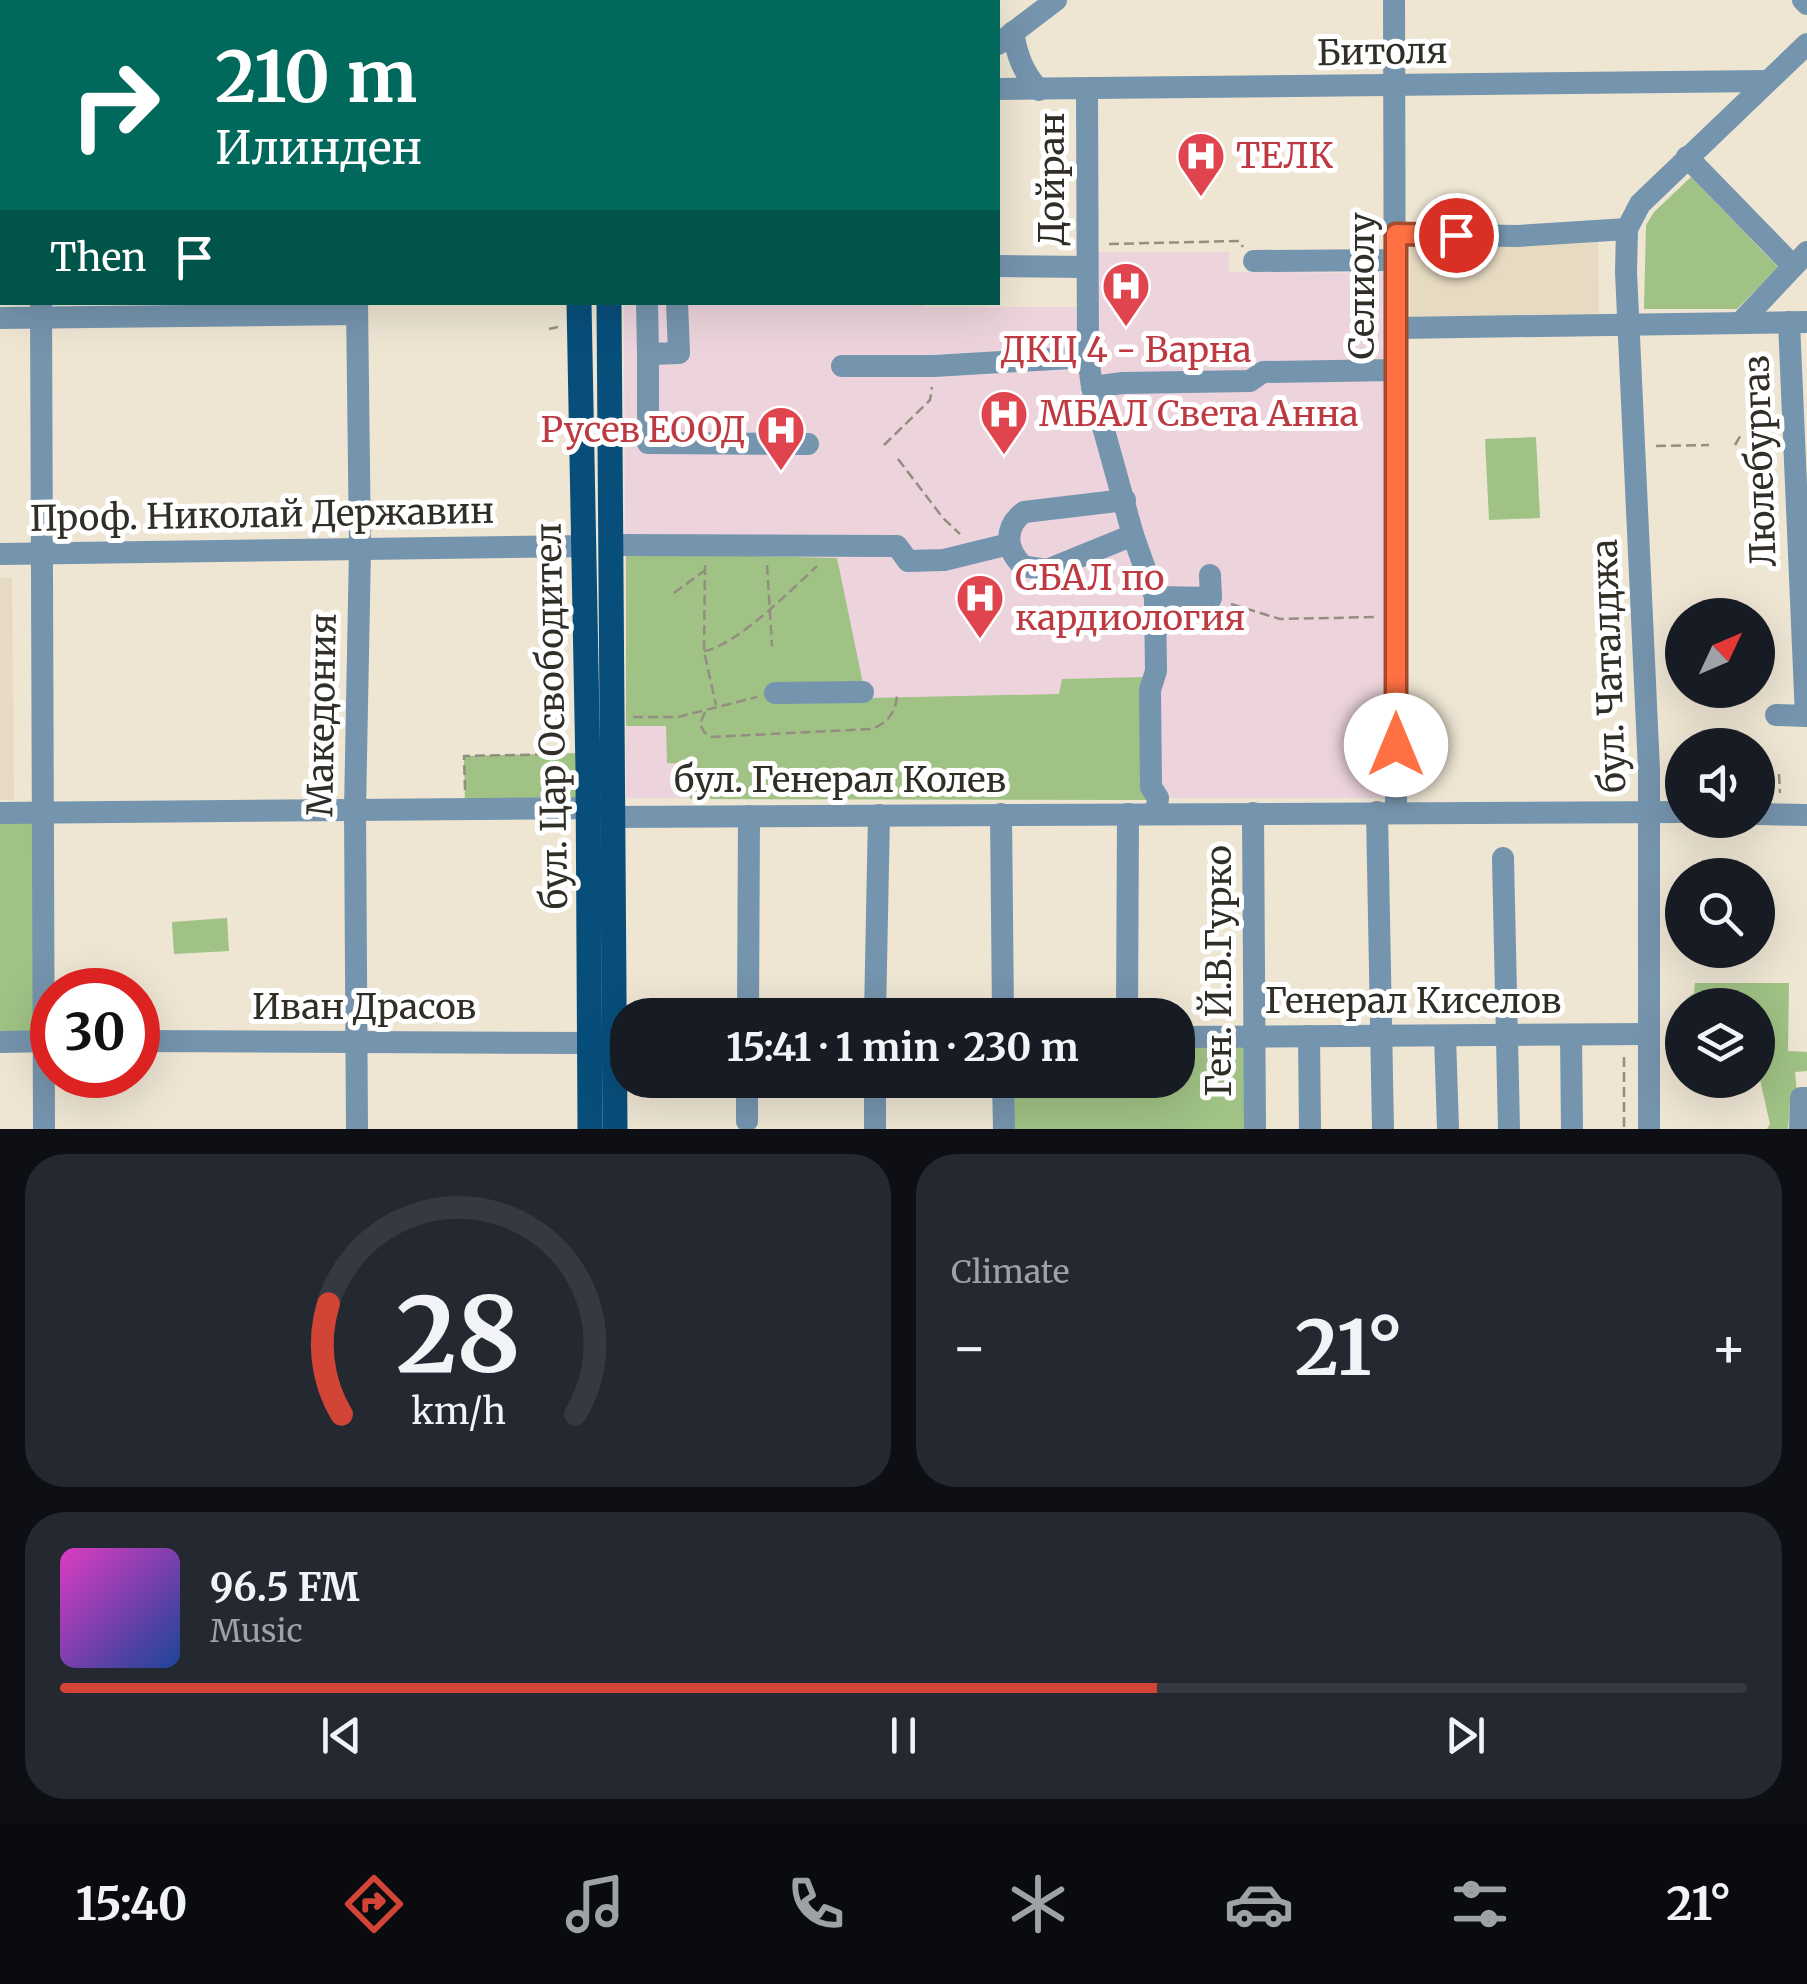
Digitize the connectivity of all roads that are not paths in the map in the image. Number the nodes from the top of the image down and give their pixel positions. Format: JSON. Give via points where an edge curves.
{"nodes":[{"id":1,"x":1056,"y":0,"type":"edge"},
{"id":2,"x":1394,"y":0,"type":"edge"},
{"id":3,"x":1005,"y":38,"type":"edge"},
{"id":4,"x":1807,"y":44,"type":"edge"},
{"id":5,"x":1767,"y":81,"type":"junction"},
{"id":6,"x":1732,"y":82,"type":"junction"},
{"id":7,"x":1394,"y":87,"type":"junction"},
{"id":8,"x":1000,"y":90,"type":"edge"},
{"id":9,"x":1039,"y":90,"type":"junction"},
{"id":10,"x":1086,"y":90,"type":"junction"},
{"id":11,"x":1742,"y":106,"type":"junction"},
{"id":12,"x":1687,"y":158,"type":"junction"},
{"id":13,"x":1627,"y":229,"type":"junction"},
{"id":14,"x":1396,"y":234,"type":"junction"},
{"id":15,"x":1087,"y":256,"type":"junction"},
{"id":16,"x":1800,"y":259,"type":"edge"},
{"id":17,"x":1396,"y":260,"type":"junction"},
{"id":18,"x":1254,"y":261,"type":"road end"},
{"id":19,"x":1000,"y":266,"type":"edge"},
{"id":20,"x":580,"y":305,"type":"edge"},
{"id":21,"x":609,"y":305,"type":"edge"},
{"id":22,"x":647,"y":305,"type":"edge"},
{"id":23,"x":678,"y":305,"type":"edge"},
{"id":24,"x":357,"y":308,"type":"edge"},
{"id":25,"x":41,"y":310,"type":"edge"},
{"id":26,"x":0,"y":318,"type":"edge"},
{"id":27,"x":1740,"y":322,"type":"junction"},
{"id":28,"x":1798,"y":322,"type":"edge"},
{"id":29,"x":1630,"y":323,"type":"junction"},
{"id":30,"x":1397,"y":328,"type":"junction"},
{"id":31,"x":648,"y":354,"type":"junction"},
{"id":32,"x":1088,"y":357,"type":"junction"},
{"id":33,"x":842,"y":366,"type":"dead end"},
{"id":34,"x":1397,"y":370,"type":"junction"},
{"id":35,"x":1092,"y":387,"type":"junction"},
{"id":36,"x":808,"y":444,"type":"dead end"},
{"id":37,"x":1126,"y":500,"type":"junction"},
{"id":38,"x":1133,"y":535,"type":"junction"},
{"id":39,"x":598,"y":545,"type":"junction"},
{"id":40,"x":1003,"y":546,"type":"junction"},
{"id":41,"x":360,"y":549,"type":"junction"},
{"id":42,"x":42,"y":553,"type":"junction"},
{"id":43,"x":0,"y":554,"type":"edge"},
{"id":44,"x":1211,"y":586,"type":"road end"},
{"id":45,"x":1162,"y":597,"type":"junction"},
{"id":46,"x":863,"y":692,"type":"dead end"},
{"id":47,"x":775,"y":693,"type":"road end"},
{"id":48,"x":1776,"y":716,"type":"dead end"},
{"id":49,"x":1806,"y":716,"type":"edge"},
{"id":50,"x":1157,"y":806,"type":"junction"},
{"id":51,"x":356,"y":810,"type":"junction"},
{"id":52,"x":1648,"y":811,"type":"junction"},
{"id":53,"x":600,"y":812,"type":"junction"},
{"id":54,"x":1387,"y":812,"type":"junction"},
{"id":55,"x":1665,"y":812,"type":"edge"},
{"id":56,"x":0,"y":813,"type":"edge"},
{"id":57,"x":43,"y":813,"type":"junction"},
{"id":58,"x":1254,"y":813,"type":"junction"},
{"id":59,"x":1001,"y":814,"type":"junction"},
{"id":60,"x":1128,"y":814,"type":"junction"},
{"id":61,"x":1775,"y":814,"type":"edge"},
{"id":62,"x":879,"y":815,"type":"junction"},
{"id":63,"x":1807,"y":815,"type":"edge"},
{"id":64,"x":749,"y":816,"type":"junction"},
{"id":65,"x":1503,"y":858,"type":"dead end"},
{"id":66,"x":46,"y":968,"type":"edge"},
{"id":67,"x":748,"y":998,"type":"edge"},
{"id":68,"x":875,"y":998,"type":"edge"},
{"id":69,"x":1003,"y":998,"type":"edge"},
{"id":70,"x":1127,"y":998,"type":"edge"},
{"id":71,"x":610,"y":1019,"type":"edge"},
{"id":72,"x":1649,"y":1034,"type":"junction"},
{"id":73,"x":1309,"y":1036,"type":"junction"},
{"id":74,"x":1380,"y":1036,"type":"junction"},
{"id":75,"x":1445,"y":1036,"type":"junction"},
{"id":76,"x":1507,"y":1036,"type":"junction"},
{"id":77,"x":1571,"y":1036,"type":"junction"},
{"id":78,"x":1195,"y":1037,"type":"edge"},
{"id":79,"x":1254,"y":1037,"type":"junction"},
{"id":80,"x":610,"y":1040,"type":"edge"},
{"id":81,"x":30,"y":1041,"type":"edge"},
{"id":82,"x":0,"y":1042,"type":"edge"},
{"id":83,"x":160,"y":1042,"type":"edge"},
{"id":84,"x":357,"y":1043,"type":"junction"},
{"id":85,"x":610,"y":1044,"type":"edge"},
{"id":86,"x":45,"y":1098,"type":"edge"},
{"id":87,"x":614,"y":1098,"type":"edge"},
{"id":88,"x":747,"y":1098,"type":"edge"},
{"id":89,"x":875,"y":1098,"type":"edge"},
{"id":90,"x":1004,"y":1098,"type":"edge"},
{"id":91,"x":1804,"y":1098,"type":"edge"},
{"id":92,"x":747,"y":1121,"type":"dead end"},
{"id":93,"x":44,"y":1129,"type":"edge"},
{"id":94,"x":358,"y":1129,"type":"edge"},
{"id":95,"x":590,"y":1129,"type":"edge"},
{"id":96,"x":615,"y":1129,"type":"edge"},
{"id":97,"x":875,"y":1129,"type":"edge"},
{"id":98,"x":1004,"y":1129,"type":"edge"},
{"id":99,"x":1255,"y":1129,"type":"edge"},
{"id":100,"x":1310,"y":1129,"type":"edge"},
{"id":101,"x":1383,"y":1129,"type":"edge"},
{"id":102,"x":1448,"y":1129,"type":"edge"},
{"id":103,"x":1509,"y":1129,"type":"edge"},
{"id":104,"x":1572,"y":1129,"type":"edge"},
{"id":105,"x":1649,"y":1129,"type":"edge"},
{"id":106,"x":1800,"y":1129,"type":"edge"}],
"edges":[{"from":1,"to":3,"type":"street"},
{"from":2,"to":7,"type":"street","name":"Селиолу"},
{"from":3,"to":9,"type":"street"},
{"from":4,"to":5,"type":"street","name":"бул. Чаталджа"},
{"from":5,"to":6,"type":"street","name":"Битоля"},
{"from":5,"to":11,"type":"street","name":"бул. Чаталджа"},
{"from":6,"to":7,"type":"street","name":"Битоля"},
{"from":6,"to":11,"type":"street","via":[[1742,91]]},
{"from":7,"to":10,"type":"street","name":"Битоля"},
{"from":7,"to":14,"type":"street","name":"Селиолу"},
{"from":8,"to":9,"type":"street","name":"Битоля"},
{"from":9,"to":10,"type":"street","name":"Битоля"},
{"from":10,"to":15,"type":"street","name":"Дойран"},
{"from":11,"to":12,"type":"street","name":"бул. Чаталджа"},
{"from":12,"to":13,"type":"street","name":"бул. Чаталджа","via":[[1640,204]]},
{"from":12,"to":16,"type":"street"},
{"from":13,"to":14,"type":"street"},
{"from":13,"to":29,"type":"street","name":"бул. Чаталджа"},
{"from":14,"to":17,"type":"street","name":"Селиолу"},
{"from":15,"to":19,"type":"street"},
{"from":15,"to":32,"type":"street","name":"Дойран"},
{"from":16,"to":27,"type":"street"},
{"from":17,"to":18,"type":"street"},
{"from":17,"to":30,"type":"street","name":"Селиолу"},
{"from":20,"to":39,"type":"main road","name":"бул. Цар Освободител"},
{"from":21,"to":39,"type":"main road","name":"бул. Цар Освободител"},
{"from":22,"to":31,"type":"street"},
{"from":23,"to":31,"type":"street","via":[[678,354]]},
{"from":24,"to":25,"type":"street"},
{"from":24,"to":41,"type":"street","name":"Македония"},
{"from":25,"to":26,"type":"street"},
{"from":25,"to":42,"type":"street"},
{"from":27,"to":28,"type":"street"},
{"from":27,"to":29,"type":"street"},
{"from":28,"to":49,"type":"street","name":"Люлебургаз"},
{"from":29,"to":30,"type":"street"},
{"from":29,"to":52,"type":"street","name":"бул. Чаталджа"},
{"from":30,"to":34,"type":"street","name":"Селиолу"},
{"from":31,"to":36,"type":"street","via":[[648,442]]},
{"from":32,"to":33,"type":"street"},
{"from":32,"to":35,"type":"street","name":"Дойран"},
{"from":34,"to":35,"type":"street","via":[[1263,372],[1250,380]]},
{"from":34,"to":54,"type":"street","name":"Селиолу","via":[[1397,617]]},
{"from":35,"to":37,"type":"street","name":"Дойран"},
{"from":37,"to":38,"type":"street","name":"Дойран"},
{"from":37,"to":40,"type":"street","via":[[1024,512]]},
{"from":38,"to":40,"type":"street","via":[[1039,570],[1023,566]]},
{"from":38,"to":45,"type":"street","name":"Дойран"},
{"from":39,"to":40,"type":"street","name":"Проф. Николай Державин","via":[[897,546],[908,561]]},
{"from":39,"to":41,"type":"street","name":"Проф. Николай Державин"},
{"from":39,"to":53,"type":"main road","name":"бул. Цар Освободител","via":[[611,718]]},
{"from":39,"to":53,"type":"main road","name":"бул. Цар Освободител","via":[[588,753]]},
{"from":41,"to":42,"type":"street","name":"Проф. Николай Державин"},
{"from":41,"to":51,"type":"street","name":"Македония"},
{"from":42,"to":43,"type":"street","name":"Проф. Николай Державин"},
{"from":42,"to":57,"type":"street"},
{"from":44,"to":45,"type":"street"},
{"from":45,"to":50,"type":"street","name":"Дойран","via":[[1150,690]]},
{"from":46,"to":47,"type":"street"},
{"from":48,"to":49,"type":"street"},
{"from":50,"to":58,"type":"street","name":"бул. Генерал Колев"},
{"from":50,"to":60,"type":"street","name":"бул. Генерал Колев"},
{"from":51,"to":53,"type":"street","name":"бул. Генерал Колев"},
{"from":51,"to":57,"type":"street","name":"бул. Генерал Колев"},
{"from":51,"to":84,"type":"street","name":"Македония"},
{"from":52,"to":54,"type":"street","name":"бул. Генерал Колев"},
{"from":52,"to":55,"type":"street","name":"бул. Генерал Колев"},
{"from":52,"to":72,"type":"street","name":"бул. Чаталджа"},
{"from":53,"to":64,"type":"street","name":"бул. Генерал Колев"},
{"from":53,"to":71,"type":"main road","name":"бул. Цар Освободител"},
{"from":54,"to":58,"type":"street","name":"бул. Генерал Колев"},
{"from":54,"to":74,"type":"street","name":"Селиолу"},
{"from":56,"to":57,"type":"street","name":"бул. Генерал Колев"},
{"from":57,"to":66,"type":"street"},
{"from":58,"to":79,"type":"street","name":"Ген. Й.В.Гурко"},
{"from":59,"to":60,"type":"street","name":"бул. Генерал Колев"},
{"from":59,"to":62,"type":"street","name":"бул. Генерал Колев"},
{"from":59,"to":69,"type":"street"},
{"from":60,"to":70,"type":"street"},
{"from":61,"to":63,"type":"street"},
{"from":62,"to":64,"type":"street","name":"бул. Генерал Колев"},
{"from":62,"to":68,"type":"street"},
{"from":64,"to":67,"type":"street"},
{"from":65,"to":76,"type":"street"},
{"from":72,"to":77,"type":"street","name":"Генерал Киселов"},
{"from":72,"to":105,"type":"street","name":"бул. Чаталджа"},
{"from":73,"to":74,"type":"street","name":"Генерал Киселов"},
{"from":73,"to":79,"type":"street","name":"Генерал Киселов"},
{"from":73,"to":100,"type":"street"},
{"from":74,"to":75,"type":"street","name":"Генерал Киселов"},
{"from":74,"to":101,"type":"street","name":"Селиолу"},
{"from":75,"to":76,"type":"street","name":"Генерал Киселов"},
{"from":75,"to":102,"type":"street"},
{"from":76,"to":77,"type":"street","name":"Генерал Киселов"},
{"from":76,"to":103,"type":"street"},
{"from":77,"to":104,"type":"street"},
{"from":78,"to":79,"type":"street","name":"Генерал Киселов"},
{"from":79,"to":99,"type":"street","name":"Ген. Й.В.Гурко"},
{"from":80,"to":84,"type":"street","name":"Иван Драсов"},
{"from":81,"to":82,"type":"street"},
{"from":83,"to":84,"type":"street","name":"Иван Драсов"},
{"from":84,"to":94,"type":"street","name":"Македония"},
{"from":85,"to":95,"type":"main road","name":"бул. Цар Освободител"},
{"from":86,"to":93,"type":"street"},
{"from":87,"to":96,"type":"main road","name":"бул. Цар Освободител"},
{"from":88,"to":92,"type":"street"},
{"from":89,"to":97,"type":"street"},
{"from":90,"to":98,"type":"street"},
{"from":91,"to":106,"type":"street"}]}
